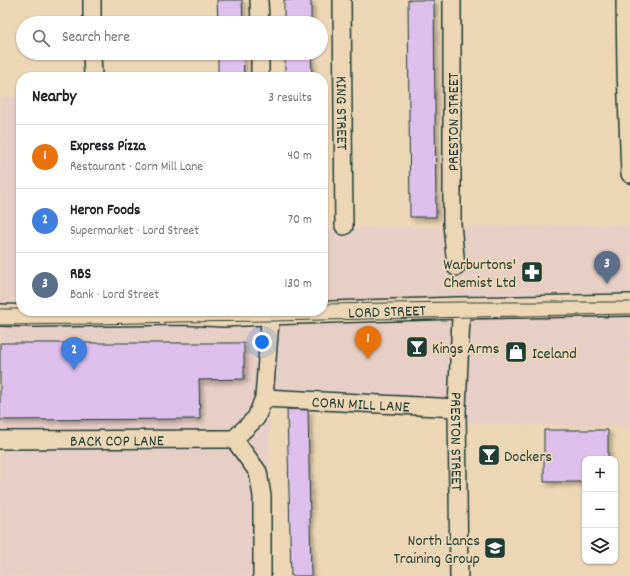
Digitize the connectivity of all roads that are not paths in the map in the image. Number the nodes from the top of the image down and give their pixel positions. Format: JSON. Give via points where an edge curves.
{"nodes":[{"id":1,"x":92,"y":0,"type":"edge"},
{"id":2,"x":259,"y":0,"type":"edge"},
{"id":3,"x":342,"y":0,"type":"edge"},
{"id":4,"x":452,"y":0,"type":"edge"},
{"id":5,"x":625,"y":0,"type":"edge"},
{"id":6,"x":92,"y":16,"type":"edge"},
{"id":7,"x":260,"y":16,"type":"edge"},
{"id":8,"x":92,"y":60,"type":"edge"},
{"id":9,"x":260,"y":60,"type":"edge"},
{"id":10,"x":93,"y":72,"type":"edge"},
{"id":11,"x":260,"y":72,"type":"edge"},
{"id":12,"x":630,"y":174,"type":"edge"},
{"id":13,"x":344,"y":226,"type":"dead end"},
{"id":14,"x":456,"y":267,"type":"dead end"},
{"id":15,"x":630,"y":305,"type":"edge"},
{"id":16,"x":458,"y":308,"type":"junction"},
{"id":17,"x":328,"y":311,"type":"edge"},
{"id":18,"x":0,"y":315,"type":"edge"},
{"id":19,"x":16,"y":315,"type":"edge"},
{"id":20,"x":268,"y":316,"type":"edge"},
{"id":21,"x":264,"y":398,"type":"junction"},
{"id":22,"x":457,"y":408,"type":"junction"},
{"id":23,"x":234,"y":439,"type":"junction"},
{"id":24,"x":0,"y":440,"type":"edge"},
{"id":25,"x":262,"y":576,"type":"edge"},
{"id":26,"x":459,"y":576,"type":"edge"}],
"edges":[{"from":1,"to":6,"type":"street"},
{"from":2,"to":7,"type":"street"},
{"from":3,"to":13,"type":"street","name":"KING STREET"},
{"from":4,"to":14,"type":"street","name":"PRESTON STREET","via":[[452,224]]},
{"from":5,"to":12,"type":"street"},
{"from":8,"to":10,"type":"street"},
{"from":9,"to":11,"type":"street"},
{"from":15,"to":16,"type":"street","name":"LORD STREET"},
{"from":16,"to":17,"type":"street","name":"LORD STREET"},
{"from":16,"to":22,"type":"street","name":"PRESTON STREET","via":[[461,317]]},
{"from":18,"to":19,"type":"street","name":"LORD STREET"},
{"from":20,"to":21,"type":"street"},
{"from":21,"to":22,"type":"street","name":"CORN MILL LANE"},
{"from":21,"to":23,"type":"street","via":[[256,418]]},
{"from":22,"to":26,"type":"street","name":"PRESTON STREET"},
{"from":23,"to":24,"type":"street","name":"BACK COP LANE"},
{"from":23,"to":25,"type":"street","via":[[258,472],[262,496]]}]}
